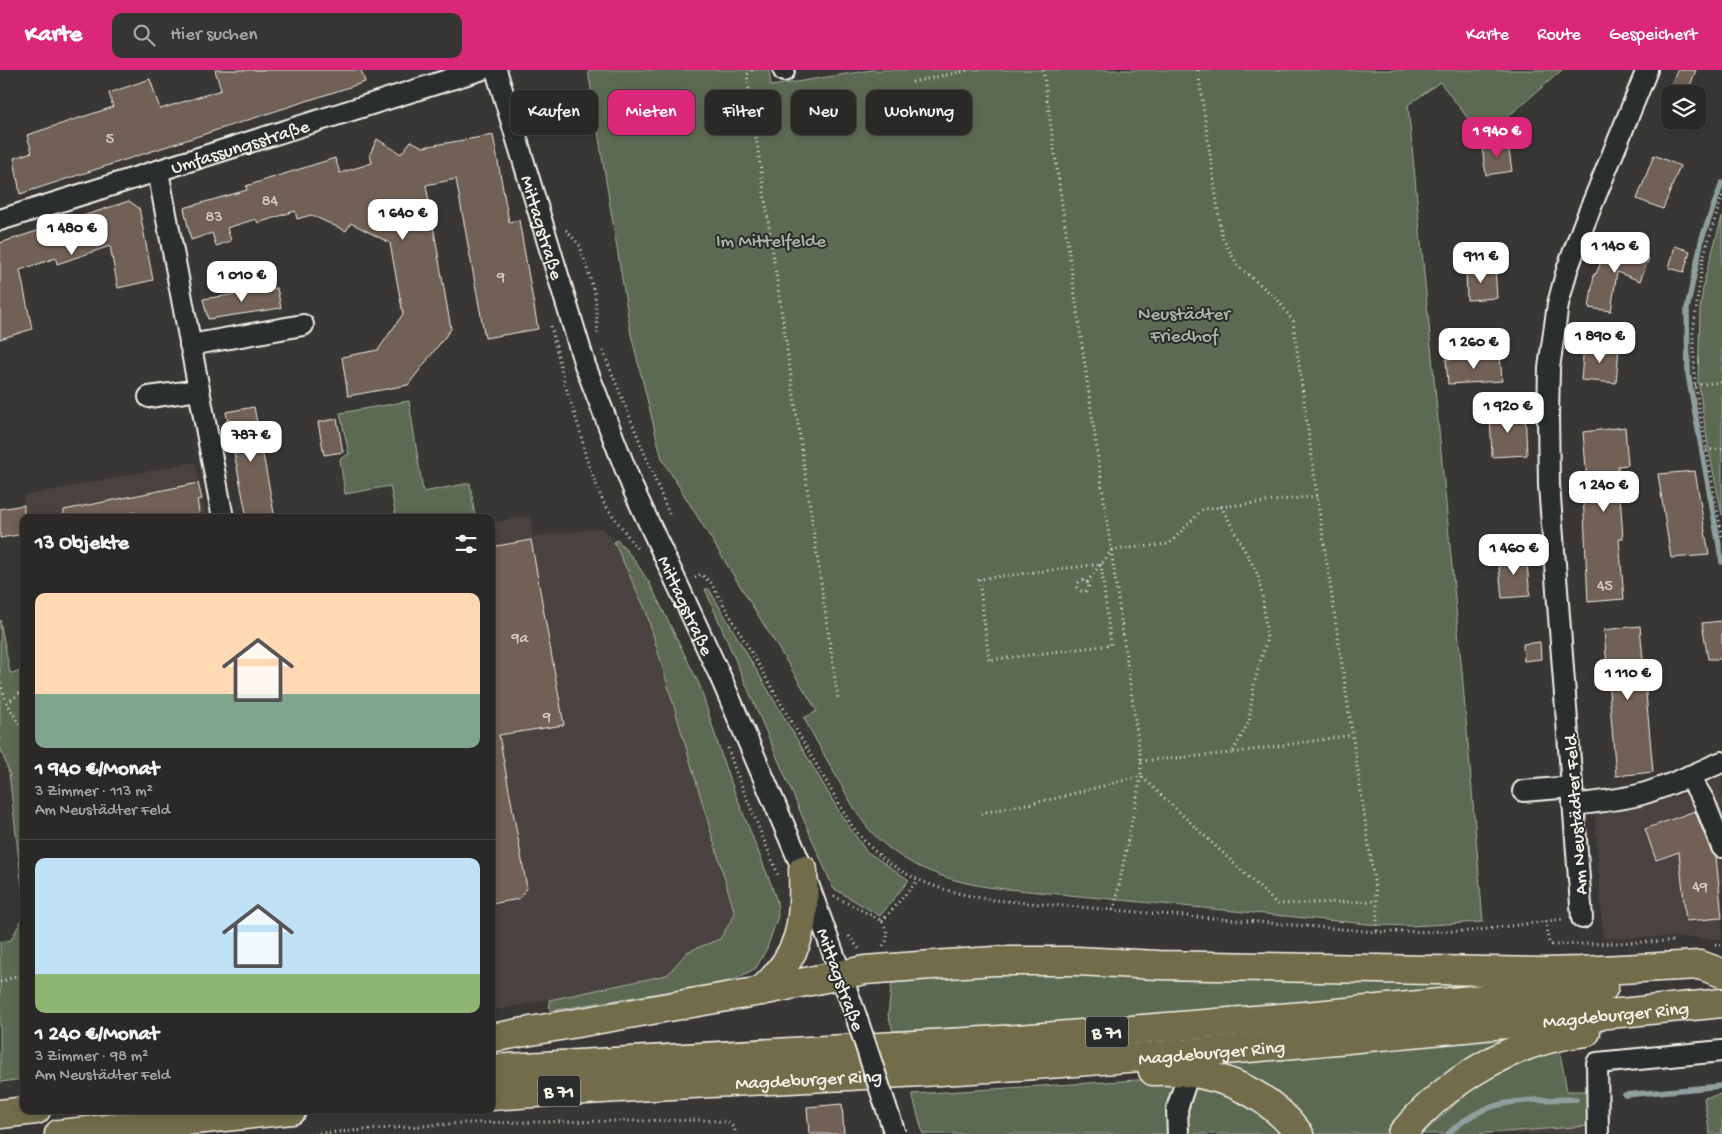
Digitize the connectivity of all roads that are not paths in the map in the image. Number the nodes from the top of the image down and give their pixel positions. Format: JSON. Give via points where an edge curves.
{"nodes":[{"id":1,"x":480,"y":70,"type":"edge"},
{"id":2,"x":496,"y":70,"type":"edge"},
{"id":3,"x":1647,"y":70,"type":"edge"},
{"id":4,"x":158,"y":171,"type":"junction"},
{"id":5,"x":0,"y":220,"type":"edge"},
{"id":6,"x":303,"y":325,"type":"dead end"},
{"id":7,"x":190,"y":345,"type":"junction"},
{"id":8,"x":198,"y":390,"type":"junction"},
{"id":9,"x":150,"y":397,"type":"dead end"},
{"id":10,"x":222,"y":514,"type":"edge"},
{"id":11,"x":1722,"y":762,"type":"edge"},
{"id":12,"x":1690,"y":776,"type":"junction"},
{"id":13,"x":1522,"y":790,"type":"dead end"},
{"id":14,"x":1572,"y":796,"type":"junction"},
{"id":15,"x":1722,"y":848,"type":"edge"},
{"id":16,"x":792,"y":877,"type":"junction"},
{"id":17,"x":1582,"y":918,"type":"road end"},
{"id":18,"x":1722,"y":974,"type":"edge"},
{"id":19,"x":841,"y":975,"type":"junction"},
{"id":20,"x":761,"y":991,"type":"junction"},
{"id":21,"x":1721,"y":1003,"type":"edge"},
{"id":22,"x":495,"y":1037,"type":"edge"},
{"id":23,"x":1722,"y":1051,"type":"edge"},
{"id":24,"x":1004,"y":1067,"type":"junction"},
{"id":25,"x":495,"y":1068,"type":"edge"},
{"id":26,"x":1189,"y":1072,"type":"junction"},
{"id":27,"x":495,"y":1096,"type":"edge"},
{"id":28,"x":20,"y":1112,"type":"edge"},
{"id":29,"x":0,"y":1114,"type":"edge"},
{"id":30,"x":253,"y":1114,"type":"edge"},
{"id":31,"x":59,"y":1134,"type":"edge"},
{"id":32,"x":895,"y":1134,"type":"edge"},
{"id":33,"x":1178,"y":1134,"type":"edge"},
{"id":34,"x":1299,"y":1134,"type":"edge"},
{"id":35,"x":1402,"y":1134,"type":"edge"},
{"id":36,"x":1598,"y":1134,"type":"edge"}],
"edges":[{"from":1,"to":4,"type":"street","name":"Umfassungsstraße"},
{"from":2,"to":16,"type":"street","name":"Mittagstraße","via":[[584,363],[634,491],[721,678]]},
{"from":3,"to":14,"type":"street","name":"Am Neustädter Feld","via":[[1567,270],[1555,318],[1549,368],[1549,485]]},
{"from":4,"to":5,"type":"street","name":"Umfassungsstraße"},
{"from":4,"to":7,"type":"street"},
{"from":6,"to":7,"type":"street"},
{"from":7,"to":8,"type":"street"},
{"from":8,"to":9,"type":"street"},
{"from":8,"to":10,"type":"street"},
{"from":11,"to":12,"type":"street"},
{"from":12,"to":14,"type":"street","via":[[1625,798]]},
{"from":12,"to":15,"type":"street","via":[[1704,801]]},
{"from":13,"to":14,"type":"street"},
{"from":14,"to":17,"type":"street","name":"Am Neustädter Feld"},
{"from":16,"to":19,"type":"street","name":"Mittagstraße"},
{"from":16,"to":20,"type":"highway","via":[[802,922],[794,949],[776,977]]},
{"from":18,"to":19,"type":"highway","via":[[1700,964],[1543,972],[1034,961],[932,965]]},
{"from":18,"to":25,"type":"highway","name":"Magdeburger Ring","number":"B 71","via":[[1346,1012],[1020,1039]]},
{"from":19,"to":20,"type":"highway"},
{"from":19,"to":32,"type":"street","name":"Mittagstraße","bridge":true},
{"from":20,"to":22,"type":"highway"},
{"from":21,"to":24,"type":"highway","name":"Magdeburger Ring","number":"B 71","via":[[1182,1054]]},
{"from":21,"to":35,"type":"highway","via":[[1692,1020],[1575,1033],[1521,1048],[1460,1080],[1430,1104]]},
{"from":23,"to":36,"type":"street","via":[[1597,1063]]},
{"from":24,"to":26,"type":"highway","via":[[1035,1078]]},
{"from":24,"to":27,"type":"highway","name":"Magdeburger Ring","number":"B 71"},
{"from":26,"to":33,"type":"street","via":[[1177,1109]]},
{"from":26,"to":34,"type":"highway","via":[[1219,1079],[1256,1095]]},
{"from":28,"to":29,"type":"highway"},
{"from":30,"to":31,"type":"highway"}]}
